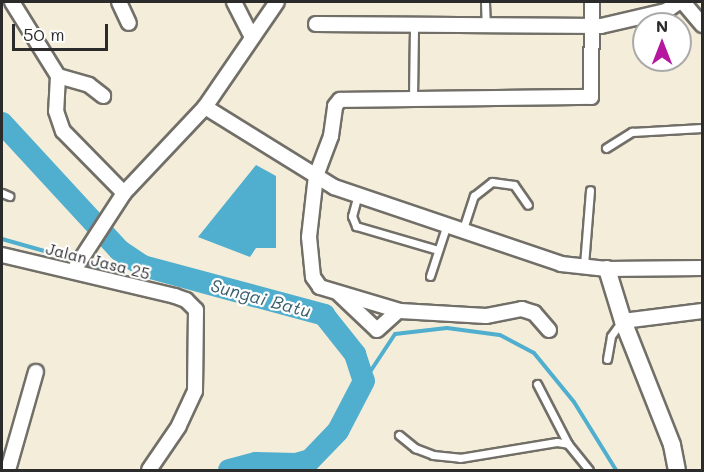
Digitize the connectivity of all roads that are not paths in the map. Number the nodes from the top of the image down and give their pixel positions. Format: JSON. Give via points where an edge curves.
{"nodes":[{"id":1,"x":12,"y":2,"type":"edge"},
{"id":2,"x":119,"y":2,"type":"edge"},
{"id":3,"x":234,"y":2,"type":"edge"},
{"id":4,"x":277,"y":2,"type":"edge"},
{"id":5,"x":485,"y":2,"type":"edge"},
{"id":6,"x":592,"y":2,"type":"edge"},
{"id":7,"x":681,"y":2,"type":"edge"},
{"id":8,"x":129,"y":23,"type":"dead end"},
{"id":9,"x":316,"y":24,"type":"dead end"},
{"id":10,"x":414,"y":25,"type":"junction"},
{"id":11,"x":702,"y":25,"type":"edge"},
{"id":12,"x":486,"y":26,"type":"junction"},
{"id":13,"x":592,"y":26,"type":"junction"},
{"id":14,"x":251,"y":36,"type":"junction"},
{"id":15,"x":58,"y":76,"type":"junction"},
{"id":16,"x":103,"y":96,"type":"dead end"},
{"id":17,"x":413,"y":99,"type":"junction"},
{"id":18,"x":205,"y":107,"type":"junction"},
{"id":19,"x":702,"y":128,"type":"edge"},
{"id":20,"x":606,"y":148,"type":"dead end"},
{"id":21,"x":316,"y":176,"type":"junction"},
{"id":22,"x":591,"y":190,"type":"dead end"},
{"id":23,"x":358,"y":194,"type":"junction"},
{"id":24,"x":122,"y":197,"type":"junction"},
{"id":25,"x":528,"y":205,"type":"dead end"},
{"id":26,"x":447,"y":224,"type":"junction"},
{"id":27,"x":463,"y":229,"type":"junction"},
{"id":28,"x":438,"y":250,"type":"junction"},
{"id":29,"x":2,"y":255,"type":"edge"},
{"id":30,"x":584,"y":265,"type":"junction"},
{"id":31,"x":75,"y":267,"type":"junction"},
{"id":32,"x":702,"y":268,"type":"edge"},
{"id":33,"x":607,"y":269,"type":"junction"},
{"id":34,"x":430,"y":276,"type":"dead end"},
{"id":35,"x":339,"y":293,"type":"junction"},
{"id":36,"x":398,"y":311,"type":"junction"},
{"id":37,"x":702,"y":311,"type":"edge"},
{"id":38,"x":622,"y":321,"type":"junction"},
{"id":39,"x":549,"y":330,"type":"dead end"},
{"id":40,"x":607,"y":359,"type":"dead end"},
{"id":41,"x":36,"y":372,"type":"dead end"},
{"id":42,"x":537,"y":384,"type":"dead end"},
{"id":43,"x":399,"y":435,"type":"dead end"},
{"id":44,"x":568,"y":444,"type":"junction"},
{"id":45,"x":8,"y":471,"type":"edge"},
{"id":46,"x":149,"y":471,"type":"edge"},
{"id":47,"x":588,"y":471,"type":"edge"},
{"id":48,"x":677,"y":471,"type":"edge"}],
"edges":[{"from":1,"to":15,"type":"street"},
{"from":2,"to":8,"type":"street"},
{"from":3,"to":14,"type":"street"},
{"from":4,"to":14,"type":"street"},
{"from":5,"to":12,"type":"lane"},
{"from":6,"to":13,"type":"street"},
{"from":7,"to":11,"type":"street"},
{"from":7,"to":13,"type":"street","via":[[666,11]]},
{"from":9,"to":10,"type":"street"},
{"from":10,"to":12,"type":"street"},
{"from":10,"to":17,"type":"lane"},
{"from":12,"to":13,"type":"street"},
{"from":13,"to":17,"type":"street","via":[[594,91],[586,99]]},
{"from":14,"to":18,"type":"street"},
{"from":15,"to":16,"type":"street","via":[[90,86]]},
{"from":15,"to":24,"type":"street","via":[[56,111],[63,131]]},
{"from":17,"to":21,"type":"street","via":[[340,100]]},
{"from":18,"to":21,"type":"street"},
{"from":18,"to":24,"type":"street"},
{"from":19,"to":20,"type":"lane","via":[[632,132]]},
{"from":21,"to":23,"type":"street"},
{"from":21,"to":35,"type":"street","via":[[309,237],[313,277],[320,287]]},
{"from":22,"to":30,"type":"lane"},
{"from":23,"to":26,"type":"street"},
{"from":23,"to":28,"type":"lane","via":[[352,216],[356,226]]},
{"from":24,"to":31,"type":"street"},
{"from":25,"to":27,"type":"lane","via":[[514,185],[492,182],[474,196]]},
{"from":26,"to":27,"type":"street"},
{"from":26,"to":28,"type":"lane"},
{"from":27,"to":30,"type":"street","via":[[561,264]]},
{"from":28,"to":34,"type":"lane"},
{"from":29,"to":31,"type":"street","name":"Jalan Jasa 25"},
{"from":30,"to":33,"type":"street"},
{"from":31,"to":46,"type":"street","name":"Jalan Jasa 25","via":[[186,300],[196,310],[195,391],[179,426]]},
{"from":32,"to":33,"type":"street"},
{"from":33,"to":38,"type":"street"},
{"from":35,"to":36,"type":"street"},
{"from":35,"to":36,"type":"street","via":[[377,330]]},
{"from":36,"to":39,"type":"street","via":[[486,316],[522,309],[534,313]]},
{"from":37,"to":38,"type":"street"},
{"from":38,"to":40,"type":"lane","via":[[611,336]]},
{"from":38,"to":48,"type":"street","via":[[665,423]]},
{"from":41,"to":45,"type":"street"},
{"from":42,"to":44,"type":"lane"},
{"from":43,"to":44,"type":"lane","via":[[415,448],[433,455],[460,458],[557,442]]},
{"from":44,"to":47,"type":"lane"}]}
